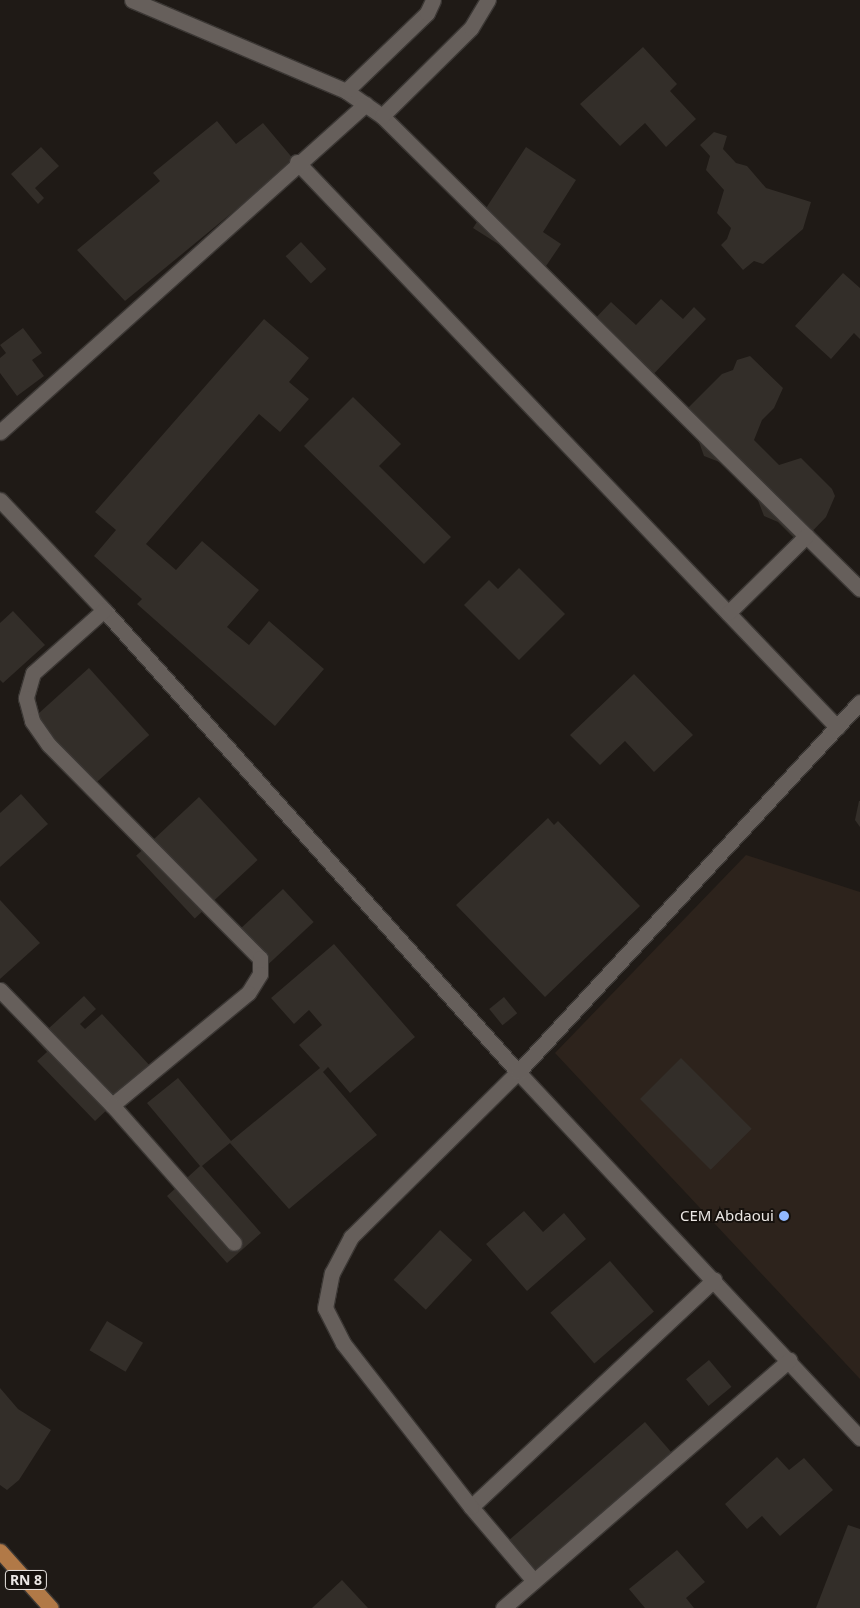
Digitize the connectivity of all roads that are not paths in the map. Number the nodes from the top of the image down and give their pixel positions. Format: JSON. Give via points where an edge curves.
{"nodes":[{"id":1,"x":132,"y":0,"type":"edge"},
{"id":2,"x":433,"y":0,"type":"edge"},
{"id":3,"x":488,"y":0,"type":"edge"},
{"id":4,"x":346,"y":91,"type":"junction"},
{"id":5,"x":365,"y":104,"type":"junction"},
{"id":6,"x":382,"y":116,"type":"junction"},
{"id":7,"x":297,"y":162,"type":"junction"},
{"id":8,"x":0,"y":432,"type":"edge"},
{"id":9,"x":0,"y":500,"type":"edge"},
{"id":10,"x":806,"y":536,"type":"junction"},
{"id":11,"x":860,"y":589,"type":"edge"},
{"id":12,"x":104,"y":610,"type":"junction"},
{"id":13,"x":728,"y":613,"type":"junction"},
{"id":14,"x":860,"y":702,"type":"edge"},
{"id":15,"x":836,"y":727,"type":"junction"},
{"id":16,"x":0,"y":990,"type":"edge"},
{"id":17,"x":518,"y":1072,"type":"junction"},
{"id":18,"x":112,"y":1105,"type":"junction"},
{"id":19,"x":234,"y":1243,"type":"dead end"},
{"id":20,"x":714,"y":1280,"type":"junction"},
{"id":21,"x":789,"y":1360,"type":"junction"},
{"id":22,"x":860,"y":1438,"type":"edge"},
{"id":23,"x":471,"y":1507,"type":"junction"},
{"id":24,"x":0,"y":1551,"type":"edge"},
{"id":25,"x":534,"y":1581,"type":"junction"},
{"id":26,"x":51,"y":1608,"type":"edge"},
{"id":27,"x":503,"y":1608,"type":"edge"}],
"edges":[{"from":1,"to":4,"type":"street"},
{"from":2,"to":4,"type":"street","via":[[427,13]]},
{"from":3,"to":6,"type":"street","via":[[471,28]]},
{"from":4,"to":5,"type":"street"},
{"from":5,"to":6,"type":"street"},
{"from":5,"to":7,"type":"street"},
{"from":6,"to":10,"type":"street"},
{"from":7,"to":8,"type":"street"},
{"from":7,"to":13,"type":"street"},
{"from":9,"to":12,"type":"street"},
{"from":10,"to":11,"type":"street"},
{"from":10,"to":13,"type":"street"},
{"from":12,"to":17,"type":"street"},
{"from":12,"to":18,"type":"street","via":[[33,673],[26,698],[32,721],[49,745],[260,958],[260,974],[248,993]]},
{"from":13,"to":15,"type":"street"},
{"from":14,"to":15,"type":"street"},
{"from":15,"to":17,"type":"street"},
{"from":16,"to":18,"type":"street"},
{"from":17,"to":20,"type":"street"},
{"from":17,"to":23,"type":"street","via":[[351,1237],[332,1272],[325,1308],[343,1342]]},
{"from":18,"to":19,"type":"street"},
{"from":20,"to":21,"type":"street"},
{"from":20,"to":23,"type":"street"},
{"from":21,"to":22,"type":"street"},
{"from":21,"to":25,"type":"street"},
{"from":23,"to":25,"type":"street"},
{"from":24,"to":26,"type":"main road","number":"RN 8"},
{"from":25,"to":27,"type":"street"}]}
